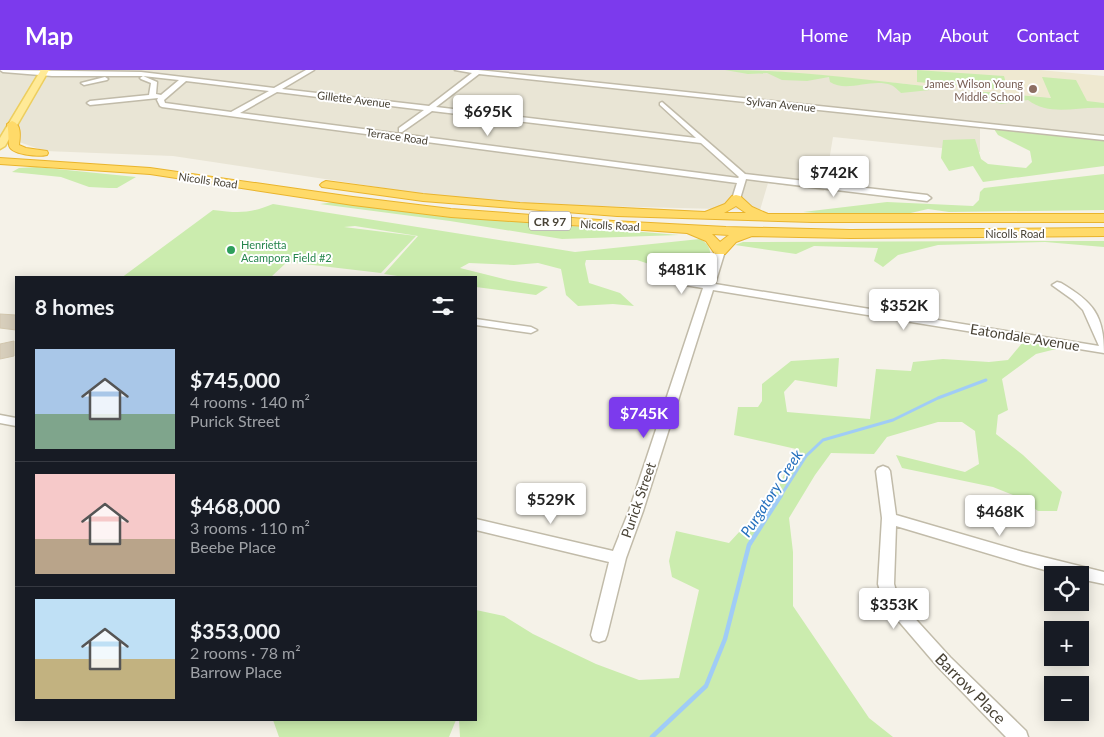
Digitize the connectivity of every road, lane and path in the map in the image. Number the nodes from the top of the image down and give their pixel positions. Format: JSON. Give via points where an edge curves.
{"nodes":[{"id":1,"x":3,"y":70,"type":"edge"},
{"id":2,"x":311,"y":70,"type":"edge"},
{"id":3,"x":458,"y":70,"type":"edge"},
{"id":4,"x":44,"y":71,"type":"edge"},
{"id":5,"x":478,"y":72,"type":"junction"},
{"id":6,"x":185,"y":79,"type":"junction"},
{"id":7,"x":84,"y":83,"type":"dead end"},
{"id":8,"x":276,"y":90,"type":"junction"},
{"id":9,"x":656,"y":91,"type":"junction"},
{"id":10,"x":669,"y":92,"type":"junction"},
{"id":11,"x":164,"y":95,"type":"junction"},
{"id":12,"x":152,"y":96,"type":"junction"},
{"id":13,"x":90,"y":103,"type":"dead end"},
{"id":14,"x":662,"y":104,"type":"junction"},
{"id":15,"x":429,"y":108,"type":"junction"},
{"id":16,"x":233,"y":114,"type":"junction"},
{"id":17,"x":12,"y":124,"type":"junction"},
{"id":18,"x":402,"y":130,"type":"dead end"},
{"id":19,"x":1104,"y":138,"type":"edge"},
{"id":20,"x":704,"y":141,"type":"junction"},
{"id":21,"x":0,"y":146,"type":"edge"},
{"id":22,"x":58,"y":154,"type":"junction"},
{"id":23,"x":0,"y":159,"type":"edge"},
{"id":24,"x":41,"y":163,"type":"junction"},
{"id":25,"x":0,"y":169,"type":"edge"},
{"id":26,"x":742,"y":178,"type":"junction"},
{"id":27,"x":927,"y":198,"type":"dead end"},
{"id":28,"x":736,"y":199,"type":"junction"},
{"id":29,"x":673,"y":215,"type":"junction"},
{"id":30,"x":1104,"y":218,"type":"edge"},
{"id":31,"x":813,"y":220,"type":"junction"},
{"id":32,"x":650,"y":227,"type":"junction"},
{"id":33,"x":1104,"y":232,"type":"edge"},
{"id":34,"x":770,"y":233,"type":"junction"},
{"id":35,"x":720,"y":251,"type":"junction"},
{"id":36,"x":660,"y":278,"type":"dead end"},
{"id":37,"x":1057,"y":285,"type":"dead end"},
{"id":38,"x":709,"y":286,"type":"junction"},
{"id":39,"x":477,"y":322,"type":"edge"},
{"id":40,"x":531,"y":330,"type":"dead end"},
{"id":41,"x":1104,"y":345,"type":"edge"},
{"id":42,"x":1104,"y":350,"type":"edge"},
{"id":43,"x":0,"y":419,"type":"edge"},
{"id":44,"x":15,"y":422,"type":"edge"},
{"id":45,"x":883,"y":471,"type":"dead end"},
{"id":46,"x":890,"y":518,"type":"junction"},
{"id":47,"x":477,"y":524,"type":"edge"},
{"id":48,"x":618,"y":558,"type":"junction"},
{"id":49,"x":1104,"y":578,"type":"edge"},
{"id":50,"x":599,"y":635,"type":"dead end"},
{"id":51,"x":1019,"y":737,"type":"edge"}],
"edges":[{"from":1,"to":4,"type":"street","name":"Gillette Avenue"},
{"from":2,"to":8,"type":"street"},
{"from":3,"to":5,"type":"street","name":"Sylvan Avenue"},
{"from":4,"to":6,"type":"street","name":"Gillette Avenue"},
{"from":4,"to":17,"type":"main road"},
{"from":5,"to":9,"type":"street","name":"Sylvan Avenue"},
{"from":5,"to":15,"type":"street"},
{"from":6,"to":8,"type":"street","name":"Gillette Avenue"},
{"from":6,"to":11,"type":"street"},
{"from":7,"to":12,"type":"street","via":[[119,77],[142,78],[154,82]]},
{"from":8,"to":15,"type":"street","name":"Gillette Avenue"},
{"from":8,"to":16,"type":"street"},
{"from":9,"to":10,"type":"street","name":"Sylvan Avenue"},
{"from":9,"to":14,"type":"street","via":[[651,94]]},
{"from":10,"to":14,"type":"street"},
{"from":10,"to":19,"type":"street","name":"Sylvan Avenue"},
{"from":11,"to":12,"type":"street"},
{"from":11,"to":16,"type":"street","name":"Terrace Road","via":[[160,100],[162,105]]},
{"from":12,"to":13,"type":"street"},
{"from":14,"to":20,"type":"street"},
{"from":15,"to":18,"type":"street"},
{"from":15,"to":20,"type":"street","name":"Gillette Avenue"},
{"from":16,"to":26,"type":"street","name":"Terrace Road"},
{"from":17,"to":21,"type":"main road"},
{"from":17,"to":22,"type":"highway","via":[[14,146],[18,149]]},
{"from":20,"to":26,"type":"street"},
{"from":22,"to":23,"type":"highway","name":"Nicolls Road","number":"CR 97","via":[[23,154]]},
{"from":22,"to":29,"type":"highway","name":"Nicolls Road","number":"CR 97","via":[[166,162],[336,187],[470,202]]},
{"from":23,"to":24,"type":"highway","name":"Nicolls Road","number":"CR 97"},
{"from":24,"to":25,"type":"highway"},
{"from":24,"to":32,"type":"highway","name":"Nicolls Road","number":"CR 97","via":[[150,171],[451,212]]},
{"from":26,"to":27,"type":"street","name":"Terrace Road"},
{"from":26,"to":28,"type":"street"},
{"from":28,"to":29,"type":"highway","via":[[722,211]]},
{"from":28,"to":31,"type":"highway","via":[[754,214]]},
{"from":29,"to":31,"type":"highway","name":"Nicolls Road","number":"CR 97"},
{"from":30,"to":31,"type":"highway","name":"Nicolls Road","number":"CR 97"},
{"from":32,"to":34,"type":"highway","name":"Nicolls Road","number":"CR 97"},
{"from":32,"to":35,"type":"highway","via":[[704,235],[711,238]]},
{"from":33,"to":34,"type":"highway","name":"Nicolls Road","number":"CR 97"},
{"from":34,"to":35,"type":"highway","via":[[738,235]]},
{"from":35,"to":38,"type":"street","name":"Purick Street"},
{"from":36,"to":38,"type":"street","name":"Eatondale Avenue"},
{"from":37,"to":41,"type":"street","via":[[1088,307]]},
{"from":38,"to":42,"type":"street","name":"Eatondale Avenue"},
{"from":38,"to":48,"type":"street","name":"Purick Street"},
{"from":39,"to":40,"type":"street"},
{"from":43,"to":44,"type":"street"},
{"from":45,"to":46,"type":"street","name":"Barrow Place"},
{"from":46,"to":49,"type":"street","via":[[1050,567]]},
{"from":46,"to":51,"type":"street","name":"Barrow Place","via":[[886,584],[892,604]]},
{"from":47,"to":48,"type":"street"},
{"from":48,"to":50,"type":"street","name":"Purick Street"}]}
